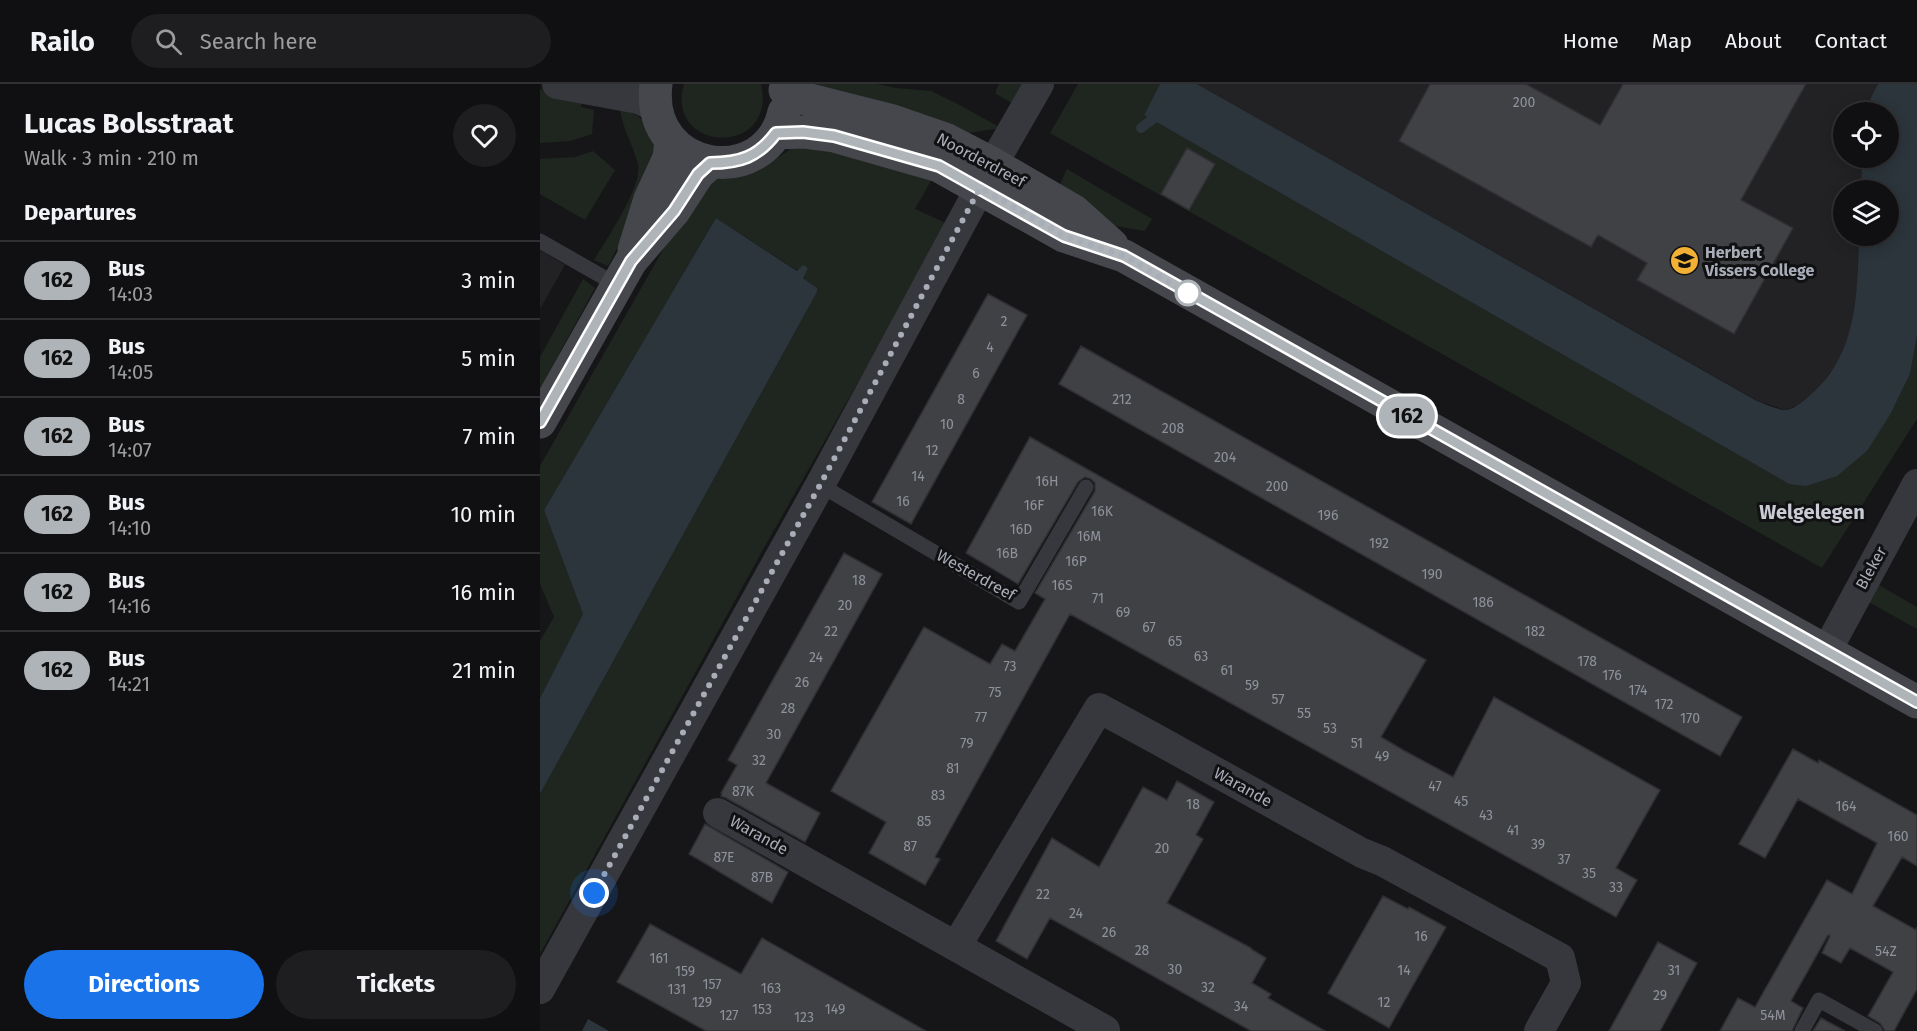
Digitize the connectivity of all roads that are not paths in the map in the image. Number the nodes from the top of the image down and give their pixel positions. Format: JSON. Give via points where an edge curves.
{"nodes":[{"id":1,"x":557,"y":84,"type":"edge"},
{"id":2,"x":1039,"y":84,"type":"edge"},
{"id":3,"x":784,"y":87,"type":"edge"},
{"id":4,"x":656,"y":96,"type":"edge"},
{"id":5,"x":776,"y":133,"type":"junction"},
{"id":6,"x":671,"y":141,"type":"junction"},
{"id":7,"x":710,"y":163,"type":"junction"},
{"id":8,"x":986,"y":176,"type":"junction"},
{"id":9,"x":540,"y":241,"type":"edge"},
{"id":10,"x":624,"y":273,"type":"junction"},
{"id":11,"x":540,"y":421,"type":"edge"},
{"id":12,"x":1917,"y":484,"type":"edge"},
{"id":13,"x":820,"y":485,"type":"junction"},
{"id":14,"x":1086,"y":487,"type":"dead end"},
{"id":15,"x":1826,"y":652,"type":"junction"},
{"id":16,"x":1917,"y":702,"type":"edge"},
{"id":17,"x":718,"y":813,"type":"dead end"},
{"id":18,"x":957,"y":945,"type":"junction"},
{"id":19,"x":540,"y":989,"type":"edge"},
{"id":20,"x":1104,"y":1031,"type":"edge"},
{"id":21,"x":1539,"y":1031,"type":"edge"},
{"id":22,"x":1802,"y":1031,"type":"edge"},
{"id":23,"x":1875,"y":1031,"type":"edge"}],
"edges":[{"from":1,"to":4,"type":"street","via":[[639,99]]},
{"from":2,"to":8,"type":"street"},
{"from":3,"to":5,"type":"street","via":[[786,105]]},
{"from":3,"to":8,"type":"street","name":"Noorderdreef","via":[[806,99],[945,139]]},
{"from":4,"to":6,"type":"street","via":[[661,125]]},
{"from":5,"to":7,"type":"street","via":[[754,154],[740,160]]},
{"from":5,"to":8,"type":"street","name":"Noorderdreef","via":[[834,136]]},
{"from":6,"to":7,"type":"street","via":[[682,151]]},
{"from":6,"to":10,"type":"street","via":[[669,158]]},
{"from":7,"to":10,"type":"street"},
{"from":8,"to":13,"type":"street"},
{"from":8,"to":15,"type":"street","name":"Noorderdreef","via":[[1064,236],[1124,256]]},
{"from":9,"to":10,"type":"lane"},
{"from":10,"to":11,"type":"street"},
{"from":12,"to":15,"type":"street","name":"Bleker"},
{"from":13,"to":14,"type":"lane","name":"Westerdreef","via":[[1019,602]]},
{"from":13,"to":19,"type":"street"},
{"from":15,"to":16,"type":"street","name":"Noorderdreef"},
{"from":17,"to":18,"type":"street","name":"Warande"},
{"from":18,"to":20,"type":"street","name":"Warande"},
{"from":18,"to":21,"type":"street","name":"Warande","via":[[1099,708],[1560,958],[1566,983]]},
{"from":22,"to":23,"type":"lane","via":[[1819,1000]]}]}
